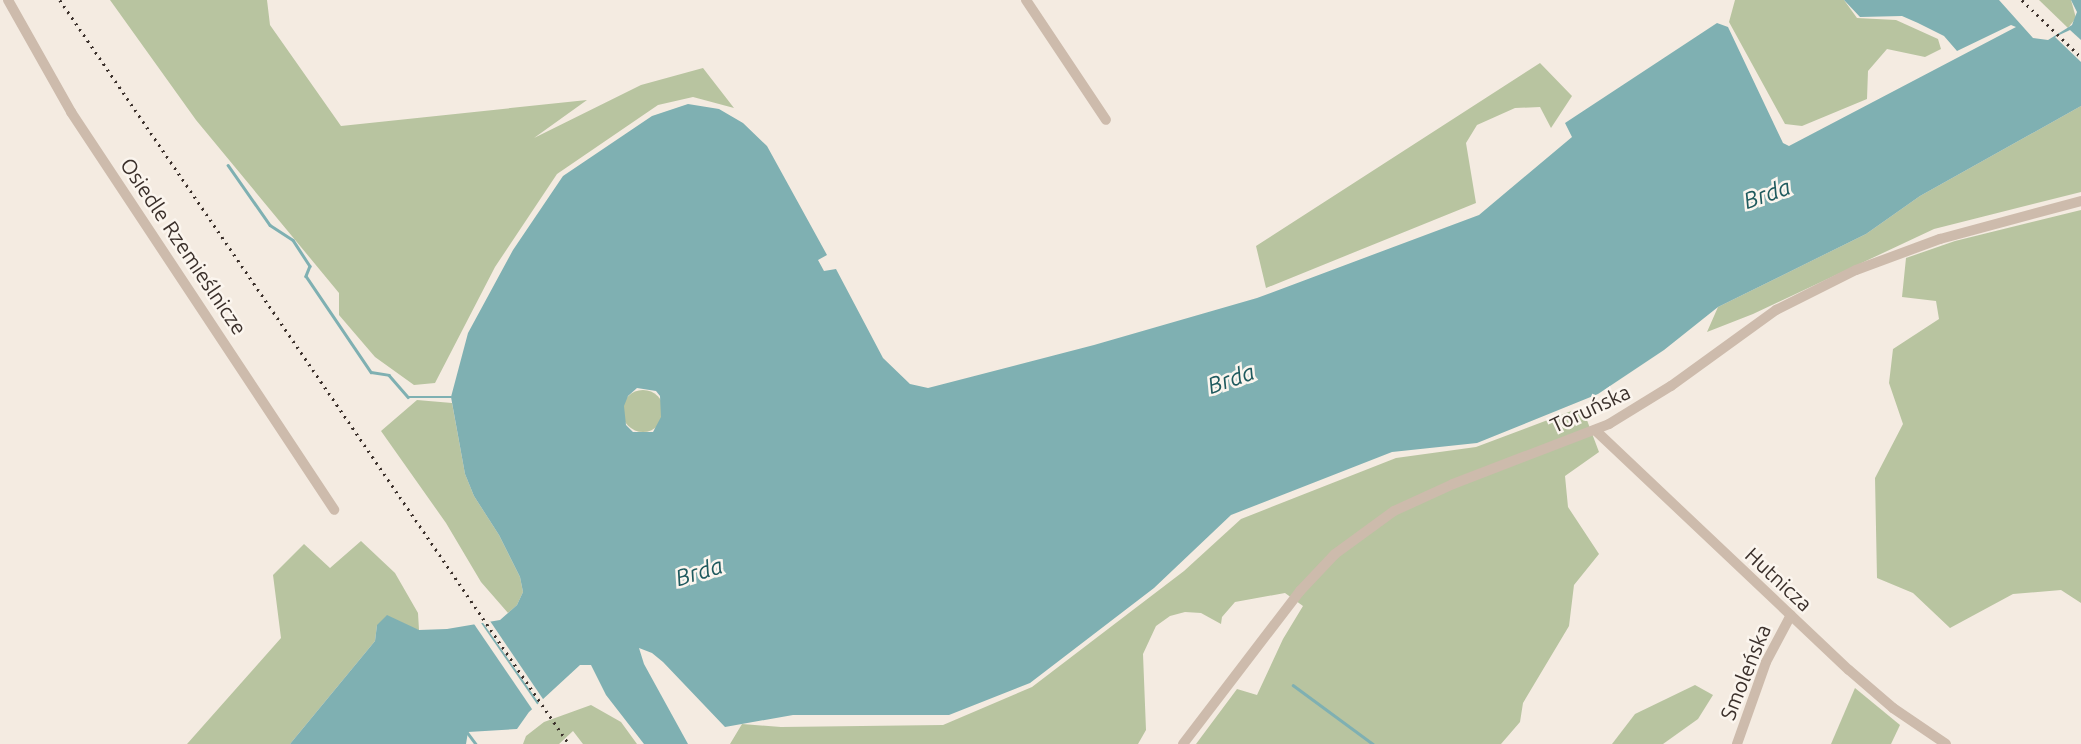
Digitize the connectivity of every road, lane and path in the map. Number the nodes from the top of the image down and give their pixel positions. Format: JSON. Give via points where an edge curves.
{"nodes":[{"id":1,"x":8,"y":0,"type":"edge"},
{"id":2,"x":1026,"y":0,"type":"edge"},
{"id":3,"x":1106,"y":120,"type":"dead end"},
{"id":4,"x":2081,"y":201,"type":"edge"},
{"id":5,"x":1595,"y":430,"type":"junction"},
{"id":6,"x":334,"y":510,"type":"dead end"},
{"id":7,"x":1791,"y":615,"type":"junction"},
{"id":8,"x":1183,"y":744,"type":"edge"},
{"id":9,"x":1737,"y":744,"type":"edge"},
{"id":10,"x":1946,"y":744,"type":"edge"}],
"edges":[{"from":1,"to":6,"type":"street","name":"Osiedle Rzemieślnicze","via":[[71,113]]},
{"from":2,"to":3,"type":"street"},
{"from":4,"to":5,"type":"street","name":"Toruńska","via":[[1914,247],[1828,283],[1776,310],[1646,402]]},
{"from":5,"to":7,"type":"street","name":"Hutnicza"},
{"from":5,"to":8,"type":"street","name":"Toruńska","via":[[1432,493],[1362,532],[1284,609]]},
{"from":7,"to":9,"type":"street","name":"Smoleńska","via":[[1766,662]]},
{"from":7,"to":10,"type":"street","name":"Hutnicza","via":[[1878,695]]}]}
